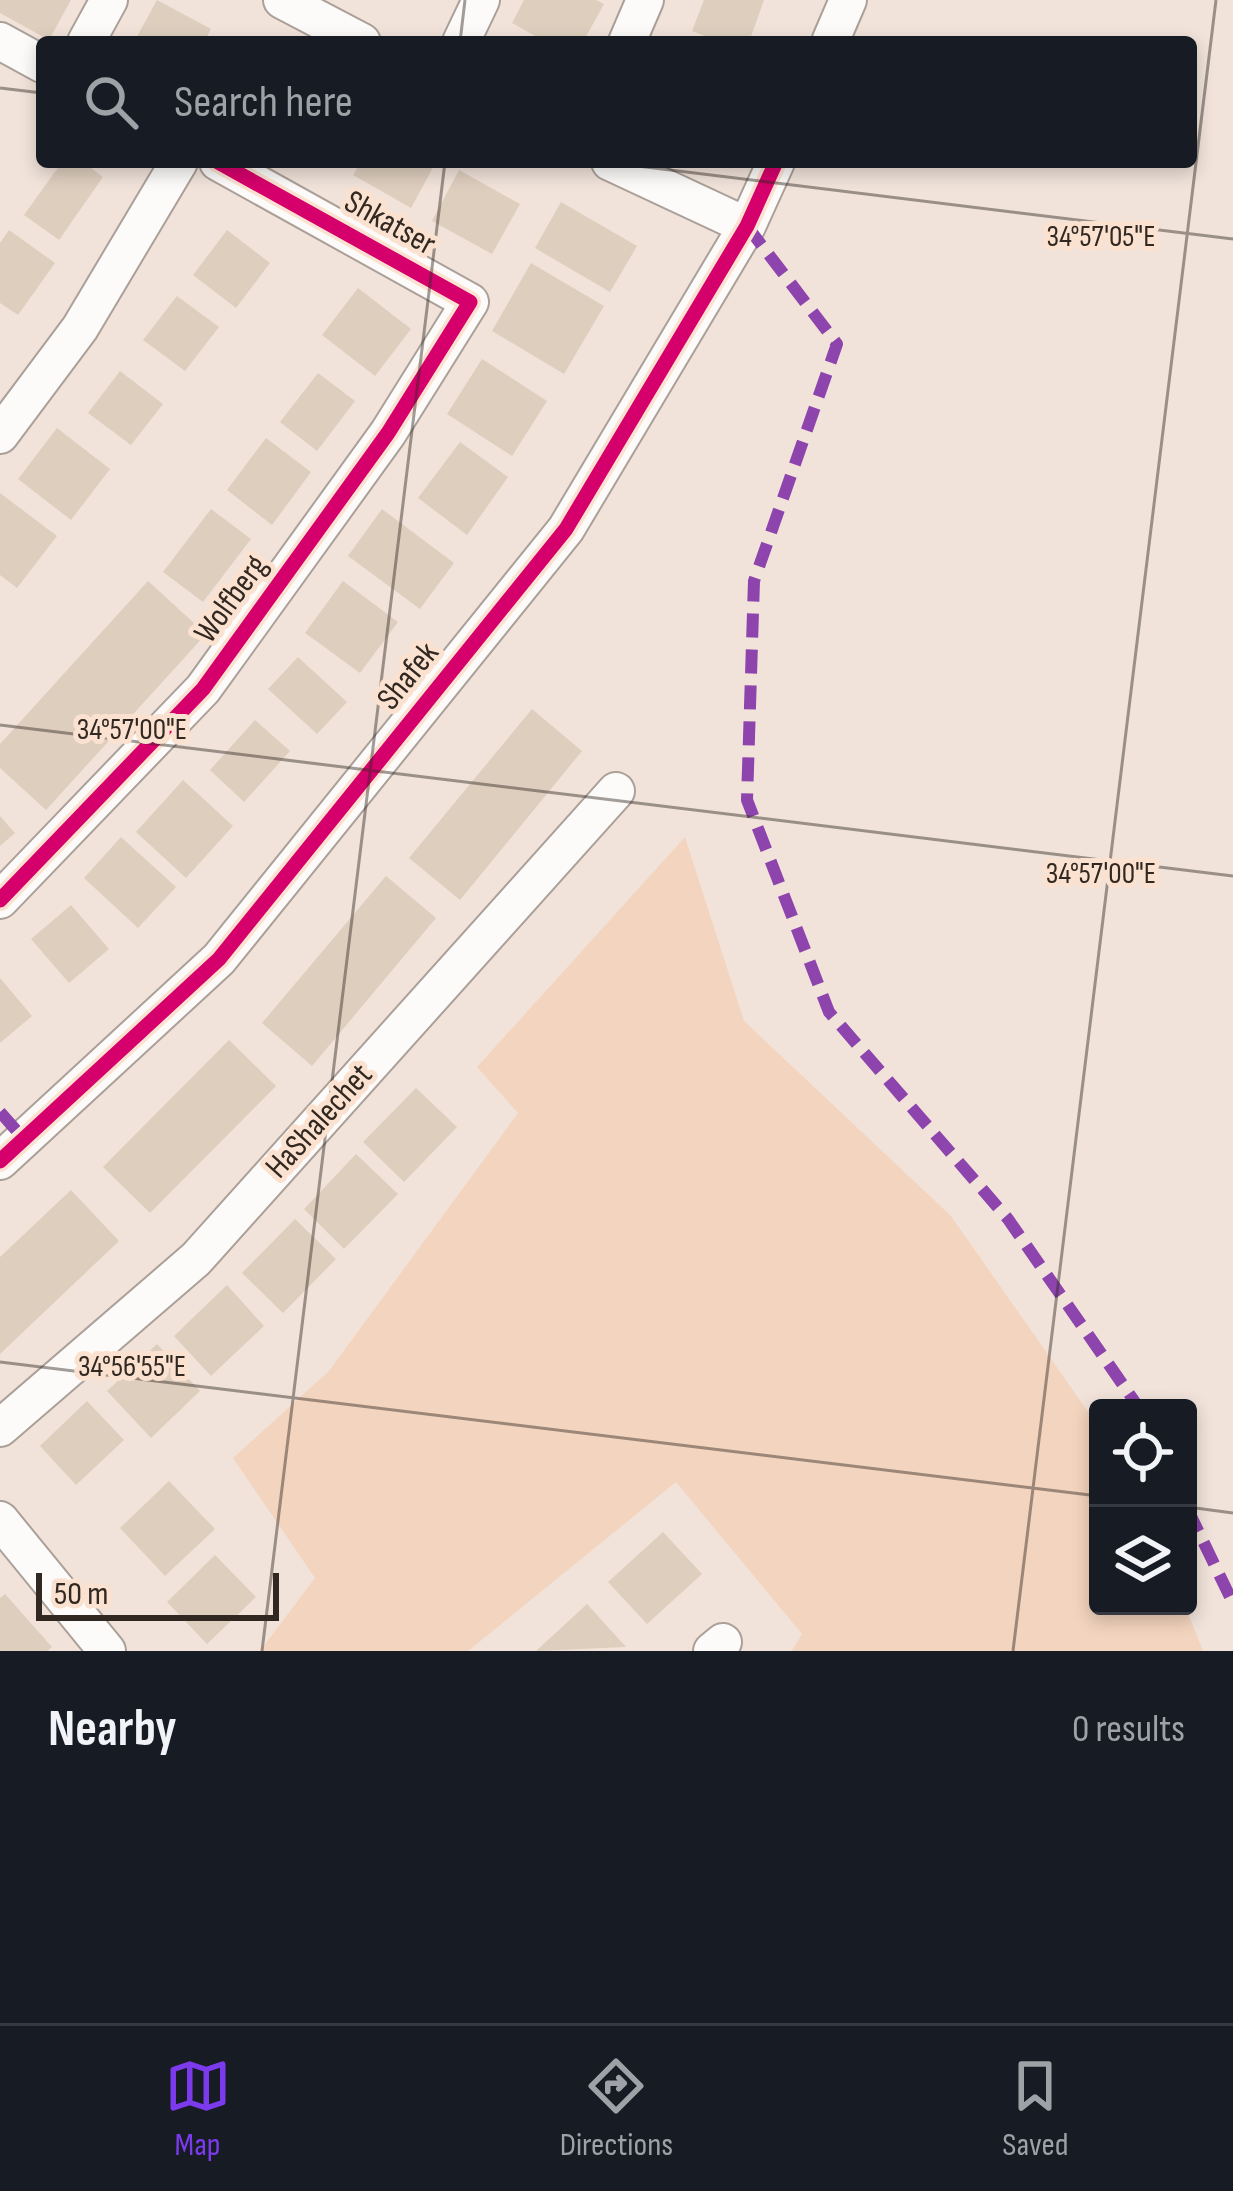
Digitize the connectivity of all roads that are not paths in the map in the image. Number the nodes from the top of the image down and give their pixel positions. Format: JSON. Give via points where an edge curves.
{"nodes":[{"id":1,"x":109,"y":0,"type":"edge"},
{"id":2,"x":282,"y":0,"type":"edge"},
{"id":3,"x":481,"y":0,"type":"edge"},
{"id":4,"x":645,"y":0,"type":"edge"},
{"id":5,"x":848,"y":0,"type":"edge"},
{"id":6,"x":89,"y":36,"type":"edge"},
{"id":7,"x":351,"y":36,"type":"edge"},
{"id":8,"x":464,"y":36,"type":"edge"},
{"id":9,"x":630,"y":36,"type":"edge"},
{"id":10,"x":833,"y":36,"type":"edge"},
{"id":11,"x":0,"y":40,"type":"edge"},
{"id":12,"x":36,"y":61,"type":"edge"},
{"id":13,"x":174,"y":168,"type":"edge"},
{"id":14,"x":229,"y":168,"type":"edge"},
{"id":15,"x":623,"y":168,"type":"edge"},
{"id":16,"x":773,"y":168,"type":"edge"},
{"id":17,"x":747,"y":226,"type":"junction"},
{"id":18,"x":470,"y":302,"type":"joint"},
{"id":19,"x":0,"y":435,"type":"edge"},
{"id":20,"x":616,"y":791,"type":"dead end"},
{"id":21,"x":0,"y":900,"type":"edge"},
{"id":22,"x":0,"y":1161,"type":"edge"},
{"id":23,"x":0,"y":1428,"type":"edge"},
{"id":24,"x":0,"y":1520,"type":"edge"},
{"id":25,"x":107,"y":1651,"type":"edge"}],
"edges":[{"from":1,"to":6,"type":"street"},
{"from":2,"to":7,"type":"street"},
{"from":3,"to":8,"type":"street"},
{"from":4,"to":9,"type":"street"},
{"from":5,"to":10,"type":"street"},
{"from":11,"to":12,"type":"street"},
{"from":13,"to":19,"type":"street","via":[[80,328]]},
{"from":14,"to":18,"type":"street","name":"Shkatser"},
{"from":15,"to":17,"type":"street"},
{"from":16,"to":17,"type":"street","name":"Shafek"},
{"from":17,"to":22,"type":"street","name":"Shafek","via":[[566,529],[219,959]]},
{"from":18,"to":21,"type":"street","name":"Wolfberg","via":[[388,433],[203,688]]},
{"from":20,"to":23,"type":"street","name":"HaShalechet","via":[[196,1258]]},
{"from":24,"to":25,"type":"street"}]}
